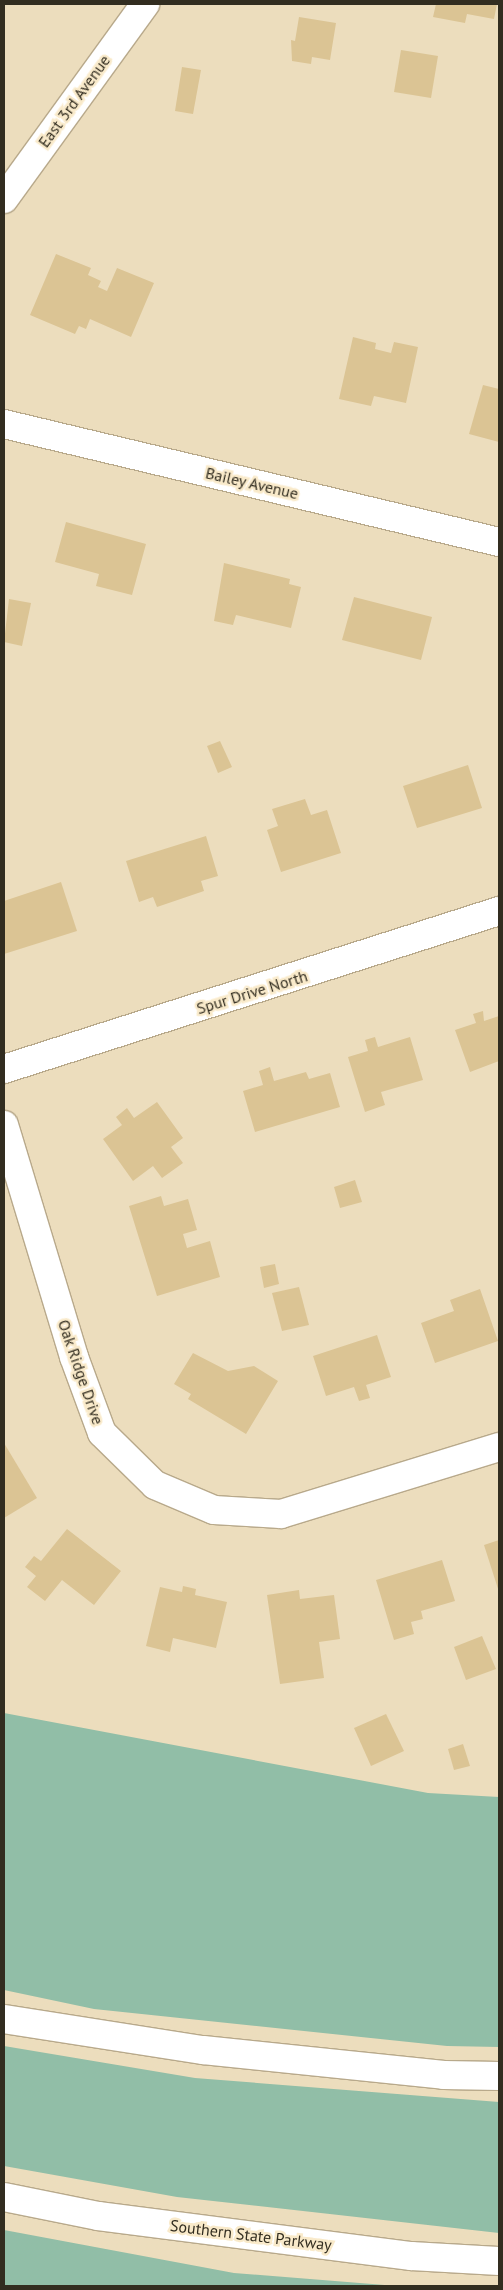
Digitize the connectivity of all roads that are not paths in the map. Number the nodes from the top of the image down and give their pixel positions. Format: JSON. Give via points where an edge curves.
{"nodes":[{"id":1,"x":145,"y":4,"type":"edge"},
{"id":2,"x":4,"y":199,"type":"edge"},
{"id":3,"x":4,"y":424,"type":"edge"},
{"id":4,"x":499,"y":542,"type":"edge"},
{"id":5,"x":499,"y":911,"type":"edge"},
{"id":6,"x":4,"y":1069,"type":"edge"},
{"id":7,"x":4,"y":1125,"type":"edge"},
{"id":8,"x":499,"y":1447,"type":"edge"},
{"id":9,"x":4,"y":2020,"type":"edge"},
{"id":10,"x":499,"y":2076,"type":"edge"},
{"id":11,"x":4,"y":2197,"type":"edge"},
{"id":12,"x":499,"y":2261,"type":"edge"}],
"edges":[{"from":1,"to":2,"type":"main road","name":"East 3rd Avenue"},
{"from":3,"to":4,"type":"main road","name":"Bailey Avenue"},
{"from":5,"to":6,"type":"main road","name":"Spur Drive North"},
{"from":7,"to":8,"type":"main road","name":"Oak Ridge Drive","via":[[74,1357],[102,1433],[155,1485],[214,1510],[281,1514]]},
{"from":9,"to":10,"type":"main road","via":[[203,2050],[444,2075]]},
{"from":11,"to":12,"type":"main road","name":"Southern State Parkway","via":[[98,2216],[412,2256]]}]}
